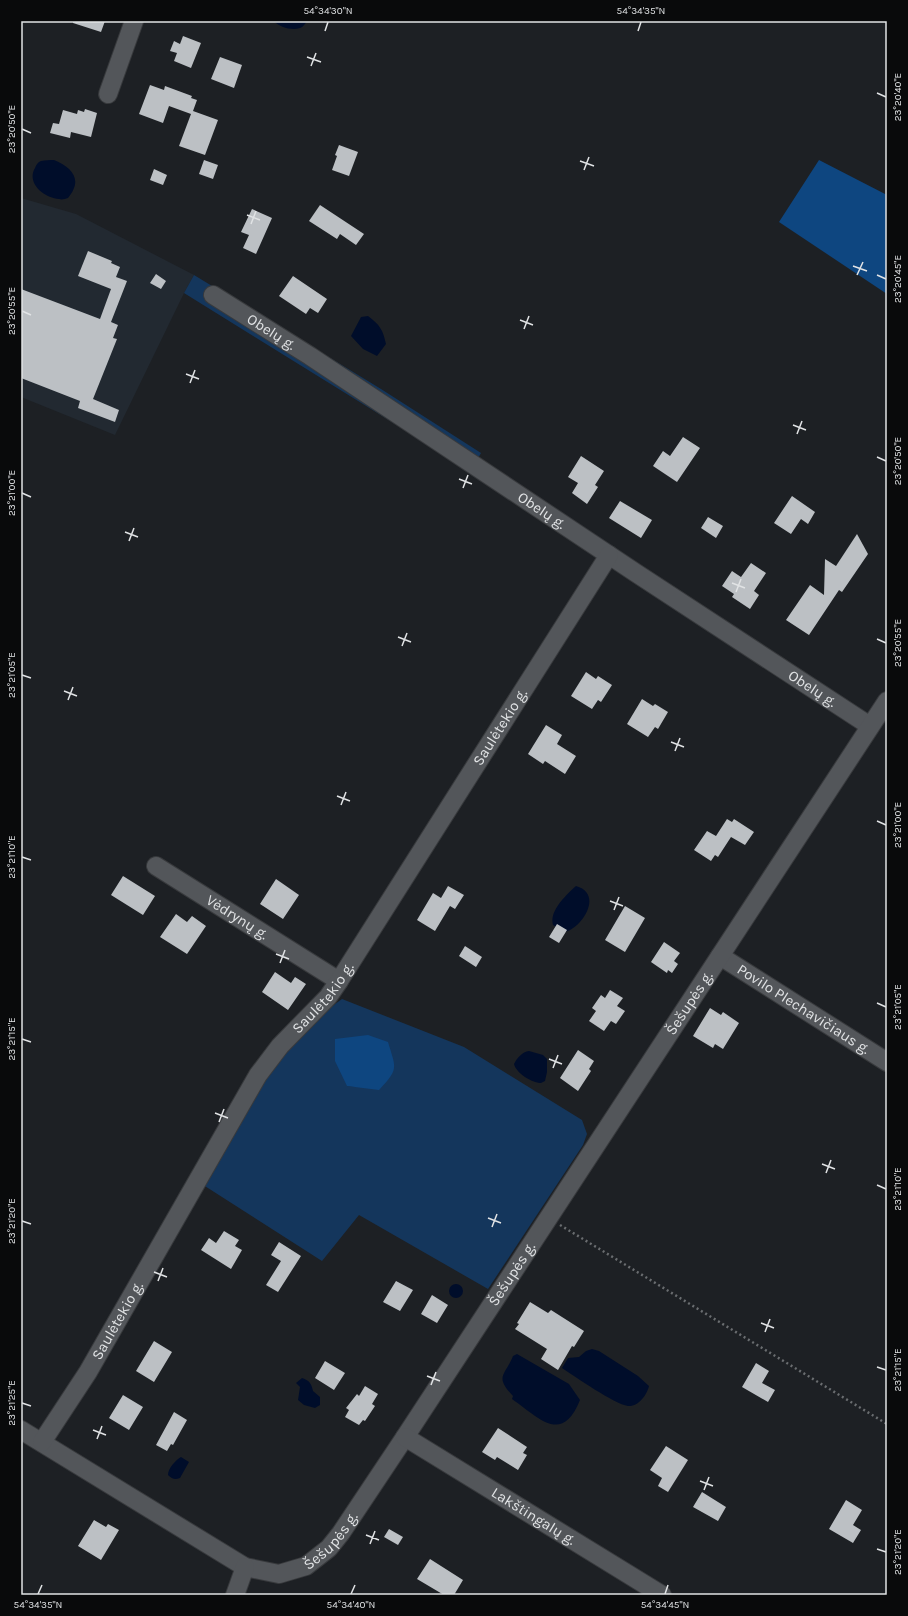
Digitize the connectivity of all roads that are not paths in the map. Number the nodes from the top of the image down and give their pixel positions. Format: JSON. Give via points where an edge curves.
{"nodes":[{"id":1,"x":134,"y":21,"type":"edge"},
{"id":2,"x":108,"y":94,"type":"dead end"},
{"id":3,"x":213,"y":295,"type":"dead end"},
{"id":4,"x":609,"y":555,"type":"junction"},
{"id":5,"x":887,"y":701,"type":"edge"},
{"id":6,"x":870,"y":726,"type":"junction"},
{"id":7,"x":156,"y":866,"type":"dead end"},
{"id":8,"x":720,"y":956,"type":"junction"},
{"id":9,"x":339,"y":981,"type":"junction"},
{"id":10,"x":887,"y":1062,"type":"edge"},
{"id":11,"x":21,"y":1430,"type":"edge"},
{"id":12,"x":405,"y":1437,"type":"junction"},
{"id":13,"x":42,"y":1442,"type":"junction"},
{"id":14,"x":245,"y":1567,"type":"junction"},
{"id":15,"x":235,"y":1595,"type":"edge"},
{"id":16,"x":662,"y":1595,"type":"edge"}],
"edges":[{"from":1,"to":2,"type":"street"},
{"from":3,"to":4,"type":"street","name":"Obelų g.","via":[[310,356]]},
{"from":4,"to":6,"type":"street","name":"Obelų g."},
{"from":4,"to":9,"type":"street","name":"Saulėtekio g."},
{"from":5,"to":6,"type":"street","name":"Šešupės g."},
{"from":6,"to":8,"type":"street","name":"Šešupės g."},
{"from":7,"to":9,"type":"street","name":"Vėdrynų g."},
{"from":8,"to":10,"type":"street","name":"Povilo Plechavičiaus g."},
{"from":8,"to":12,"type":"street","name":"Šešupės g."},
{"from":9,"to":13,"type":"street","name":"Saulėtekio g.","via":[[328,997],[280,1046],[258,1075],[88,1372]]},
{"from":11,"to":13,"type":"street","name":"Šešupės g."},
{"from":12,"to":14,"type":"street","name":"Šešupės g.","via":[[341,1534],[306,1566],[279,1574]]},
{"from":12,"to":16,"type":"street","name":"Lakštingalų g."},
{"from":13,"to":14,"type":"street","name":"Šešupės g."},
{"from":14,"to":15,"type":"street"}]}
